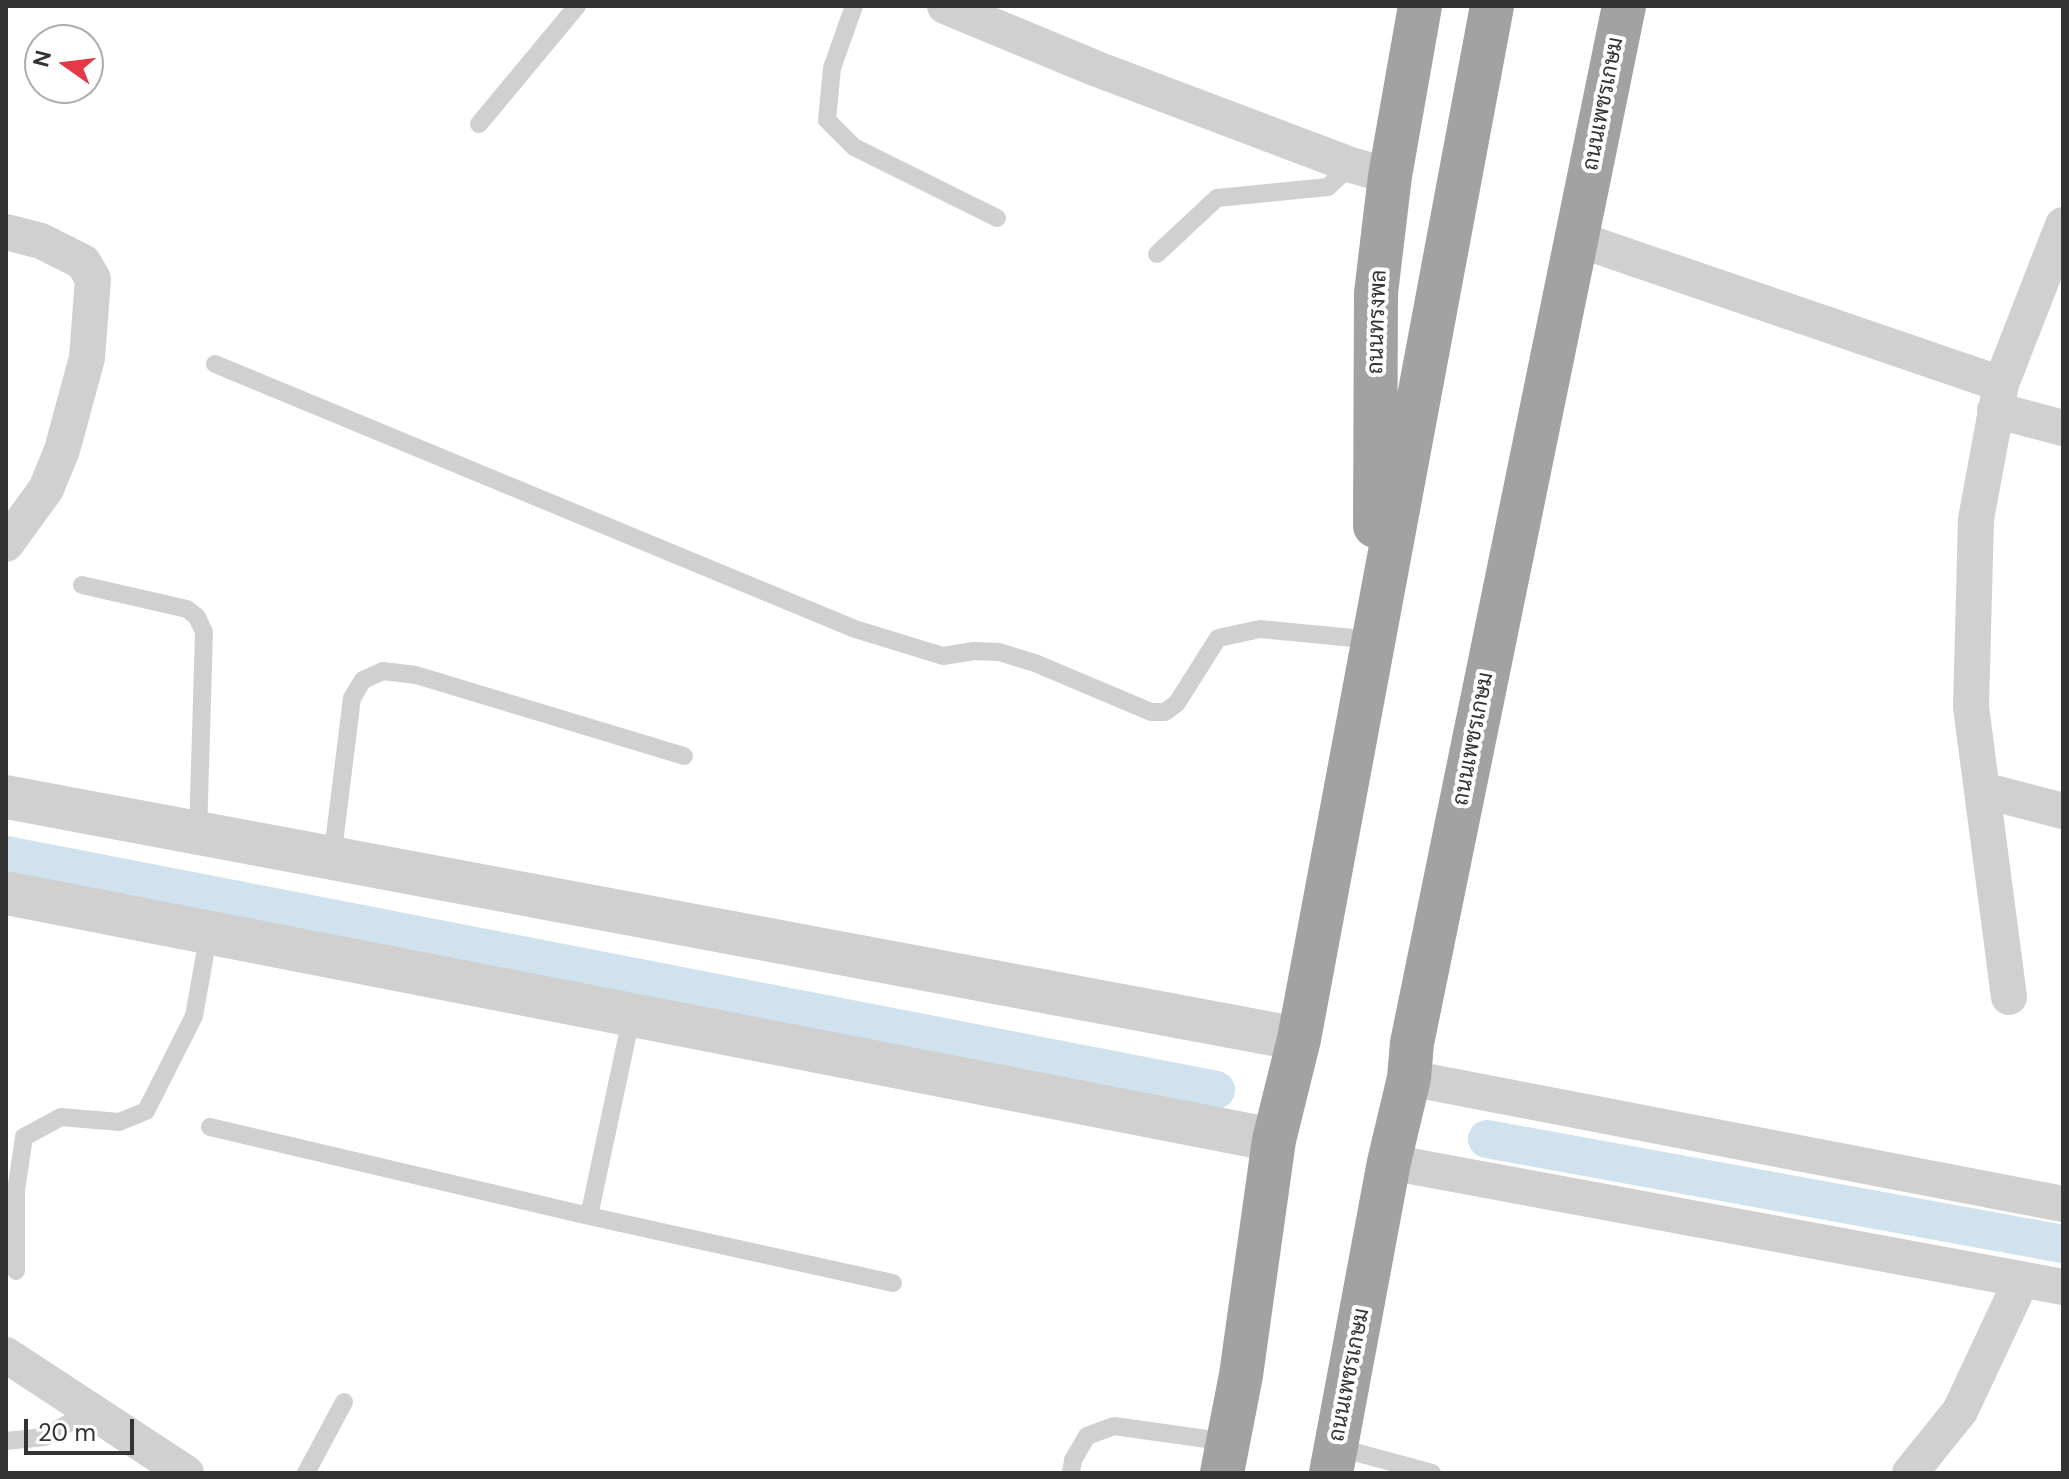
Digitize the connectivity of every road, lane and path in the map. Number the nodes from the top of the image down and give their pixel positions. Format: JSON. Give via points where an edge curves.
{"nodes":[{"id":1,"x":577,"y":6,"type":"edge"},
{"id":2,"x":854,"y":6,"type":"edge"},
{"id":3,"x":945,"y":6,"type":"edge"},
{"id":4,"x":1420,"y":6,"type":"edge"},
{"id":5,"x":1492,"y":6,"type":"edge"},
{"id":6,"x":1624,"y":6,"type":"edge"},
{"id":7,"x":479,"y":124,"type":"dead end"},
{"id":8,"x":1370,"y":171,"type":"junction"},
{"id":9,"x":997,"y":218,"type":"dead end"},
{"id":10,"x":2063,"y":225,"type":"edge"},
{"id":11,"x":6,"y":232,"type":"edge"},
{"id":12,"x":1577,"y":239,"type":"junction"},
{"id":13,"x":1157,"y":254,"type":"dead end"},
{"id":14,"x":215,"y":364,"type":"dead end"},
{"id":15,"x":1998,"y":397,"type":"junction"},
{"id":16,"x":2063,"y":428,"type":"edge"},
{"id":17,"x":6,"y":544,"type":"edge"},
{"id":18,"x":82,"y":585,"type":"dead end"},
{"id":19,"x":1375,"y":640,"type":"junction"},
{"id":20,"x":684,"y":756,"type":"dead end"},
{"id":21,"x":1982,"y":790,"type":"junction"},
{"id":22,"x":6,"y":797,"type":"edge"},
{"id":23,"x":2063,"y":811,"type":"edge"},
{"id":24,"x":198,"y":834,"type":"junction"},
{"id":25,"x":332,"y":859,"type":"junction"},
{"id":26,"x":6,"y":893,"type":"edge"},
{"id":27,"x":209,"y":932,"type":"junction"},
{"id":28,"x":2009,"y":997,"type":"dead end"},
{"id":29,"x":632,"y":1014,"type":"junction"},
{"id":30,"x":1299,"y":1039,"type":"junction"},
{"id":31,"x":1409,"y":1078,"type":"junction"},
{"id":32,"x":210,"y":1127,"type":"dead end"},
{"id":33,"x":1274,"y":1140,"type":"junction"},
{"id":34,"x":1389,"y":1162,"type":"junction"},
{"id":35,"x":2063,"y":1204,"type":"edge"},
{"id":36,"x":589,"y":1216,"type":"junction"},
{"id":37,"x":16,"y":1271,"type":"dead end"},
{"id":38,"x":2022,"y":1279,"type":"junction"},
{"id":39,"x":893,"y":1283,"type":"dead end"},
{"id":40,"x":2063,"y":1287,"type":"edge"},
{"id":41,"x":6,"y":1355,"type":"edge"},
{"id":42,"x":344,"y":1402,"type":"dead end"},
{"id":43,"x":91,"y":1410,"type":"junction"},
{"id":44,"x":6,"y":1441,"type":"edge"},
{"id":45,"x":1225,"y":1457,"type":"edge"},
{"id":46,"x":1334,"y":1460,"type":"edge"},
{"id":47,"x":186,"y":1473,"type":"edge"},
{"id":48,"x":306,"y":1473,"type":"edge"},
{"id":49,"x":1071,"y":1473,"type":"edge"},
{"id":50,"x":1432,"y":1473,"type":"edge"},
{"id":51,"x":1910,"y":1473,"type":"edge"}],
"edges":[{"from":1,"to":7,"type":"lane"},
{"from":2,"to":9,"type":"lane","via":[[832,68],[827,120],[854,147]]},
{"from":3,"to":8,"type":"street"},
{"from":4,"to":8,"type":"highway","name":"ถนนทรงพล"},
{"from":5,"to":19,"type":"highway"},
{"from":6,"to":12,"type":"highway","name":"ถนนเพชรเกษม"},
{"from":8,"to":13,"type":"lane","via":[[1328,187],[1217,198]]},
{"from":8,"to":19,"type":"highway","name":"ถนนทรงพล","via":[[1376,293]]},
{"from":10,"to":15,"type":"street"},
{"from":11,"to":17,"type":"street","via":[[41,241],[83,262],[93,279],[87,358],[62,450],[46,489]]},
{"from":12,"to":15,"type":"street"},
{"from":12,"to":31,"type":"highway","name":"ถนนเพชรเกษม"},
{"from":14,"to":19,"type":"lane","via":[[855,629],[943,656],[999,652],[1151,712],[1165,712],[1177,703],[1218,638],[1260,629]]},
{"from":15,"to":16,"type":"street"},
{"from":15,"to":21,"type":"street","via":[[1976,519],[1971,629],[1971,707]]},
{"from":18,"to":24,"type":"lane","via":[[187,609],[204,632]]},
{"from":19,"to":30,"type":"highway"},
{"from":20,"to":25,"type":"lane","via":[[416,675],[383,671],[363,680],[352,698]]},
{"from":21,"to":23,"type":"street"},
{"from":21,"to":28,"type":"street"},
{"from":22,"to":24,"type":"street"},
{"from":24,"to":25,"type":"street"},
{"from":25,"to":30,"type":"street"},
{"from":26,"to":27,"type":"street"},
{"from":27,"to":29,"type":"street"},
{"from":27,"to":37,"type":"lane","via":[[194,1016],[146,1111],[119,1122],[61,1117],[24,1137],[17,1176]]},
{"from":29,"to":33,"type":"street"},
{"from":29,"to":36,"type":"lane"},
{"from":30,"to":33,"type":"highway"},
{"from":31,"to":34,"type":"highway","name":"ถนนเพชรเกษม"},
{"from":31,"to":35,"type":"street"},
{"from":32,"to":36,"type":"lane"},
{"from":33,"to":45,"type":"highway"},
{"from":34,"to":38,"type":"street"},
{"from":34,"to":46,"type":"highway","name":"ถนนเพชรเกษม"},
{"from":36,"to":39,"type":"lane"},
{"from":38,"to":40,"type":"street"},
{"from":38,"to":51,"type":"street","via":[[1960,1411]]},
{"from":41,"to":43,"type":"street"},
{"from":42,"to":48,"type":"lane"},
{"from":43,"to":44,"type":"lane","via":[[45,1437]]},
{"from":43,"to":47,"type":"street"},
{"from":45,"to":49,"type":"lane","via":[[1114,1426],[1087,1436]]},
{"from":46,"to":50,"type":"lane"}]}
